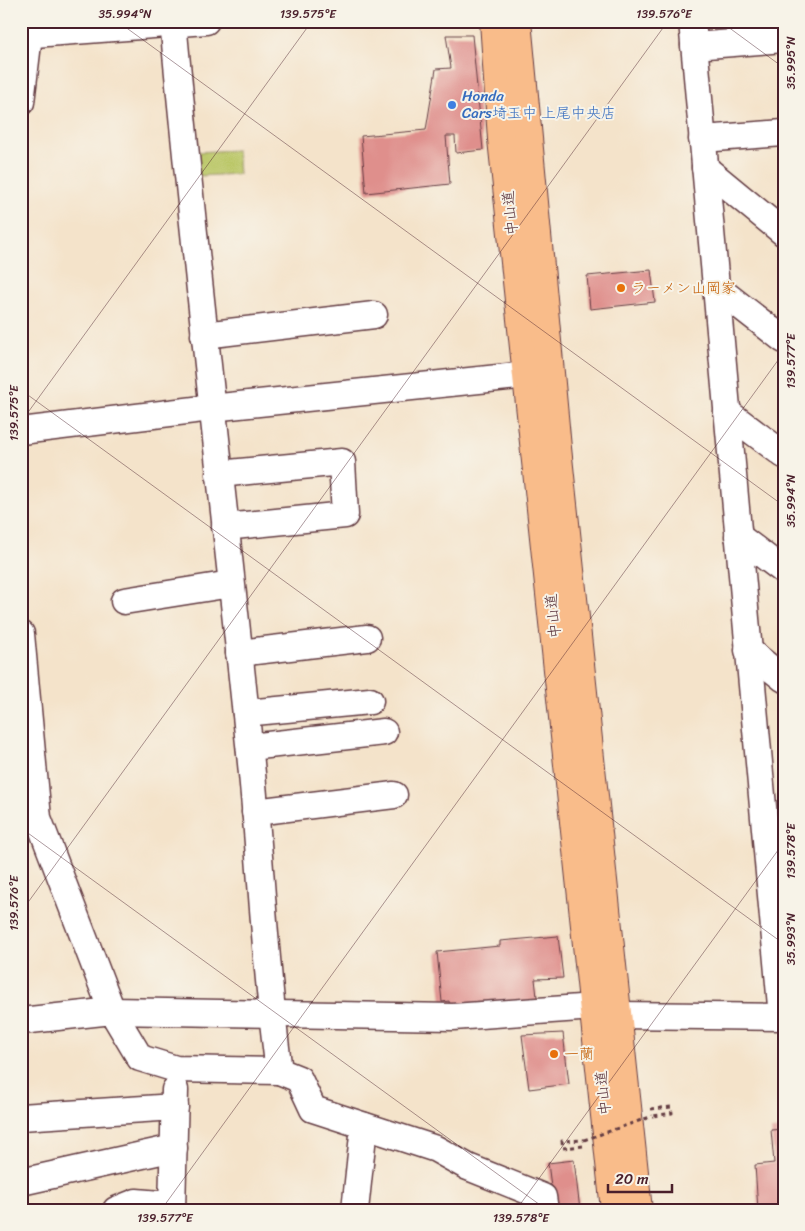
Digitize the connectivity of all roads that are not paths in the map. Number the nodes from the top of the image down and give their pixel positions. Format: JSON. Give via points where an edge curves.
{"nodes":[{"id":1,"x":206,"y":21,"type":"edge"},
{"id":2,"x":494,"y":21,"type":"edge"},
{"id":3,"x":517,"y":21,"type":"edge"},
{"id":4,"x":173,"y":23,"type":"edge"},
{"id":5,"x":693,"y":34,"type":"edge"},
{"id":6,"x":25,"y":35,"type":"edge"},
{"id":7,"x":784,"y":39,"type":"edge"},
{"id":8,"x":21,"y":102,"type":"edge"},
{"id":9,"x":784,"y":133,"type":"edge"},
{"id":10,"x":702,"y":139,"type":"junction"},
{"id":11,"x":705,"y":168,"type":"junction"},
{"id":12,"x":784,"y":232,"type":"edge"},
{"id":13,"x":716,"y":287,"type":"junction"},
{"id":14,"x":374,"y":315,"type":"dead end"},
{"id":15,"x":204,"y":335,"type":"junction"},
{"id":16,"x":784,"y":340,"type":"edge"},
{"id":17,"x":527,"y":374,"type":"junction"},
{"id":18,"x":211,"y":408,"type":"junction"},
{"id":19,"x":727,"y":412,"type":"junction"},
{"id":20,"x":21,"y":432,"type":"edge"},
{"id":21,"x":784,"y":455,"type":"edge"},
{"id":22,"x":219,"y":474,"type":"junction"},
{"id":23,"x":225,"y":527,"type":"junction"},
{"id":24,"x":738,"y":536,"type":"junction"},
{"id":25,"x":784,"y":571,"type":"edge"},
{"id":26,"x":231,"y":584,"type":"junction"},
{"id":27,"x":124,"y":601,"type":"dead end"},
{"id":28,"x":21,"y":634,"type":"edge"},
{"id":29,"x":366,"y":638,"type":"dead end"},
{"id":30,"x":748,"y":650,"type":"junction"},
{"id":31,"x":239,"y":653,"type":"junction"},
{"id":32,"x":784,"y":679,"type":"edge"},
{"id":33,"x":370,"y":701,"type":"dead end"},
{"id":34,"x":246,"y":713,"type":"junction"},
{"id":35,"x":384,"y":732,"type":"dead end"},
{"id":36,"x":250,"y":747,"type":"junction"},
{"id":37,"x":394,"y":795,"type":"dead end"},
{"id":38,"x":255,"y":812,"type":"junction"},
{"id":39,"x":30,"y":820,"type":"edge"},
{"id":40,"x":778,"y":910,"type":"edge"},
{"id":41,"x":112,"y":1011,"type":"junction"},
{"id":42,"x":606,"y":1011,"type":"junction"},
{"id":43,"x":271,"y":1013,"type":"junction"},
{"id":44,"x":783,"y":1017,"type":"edge"},
{"id":45,"x":21,"y":1021,"type":"edge"},
{"id":46,"x":176,"y":1069,"type":"junction"},
{"id":47,"x":279,"y":1071,"type":"junction"},
{"id":48,"x":175,"y":1107,"type":"junction"},
{"id":49,"x":21,"y":1117,"type":"edge"},
{"id":50,"x":364,"y":1126,"type":"junction"},
{"id":51,"x":174,"y":1148,"type":"junction"},
{"id":52,"x":21,"y":1182,"type":"edge"},
{"id":53,"x":172,"y":1207,"type":"edge"},
{"id":54,"x":116,"y":1210,"type":"edge"},
{"id":55,"x":354,"y":1210,"type":"edge"},
{"id":56,"x":545,"y":1210,"type":"edge"},
{"id":57,"x":615,"y":1210,"type":"edge"},
{"id":58,"x":638,"y":1210,"type":"edge"}],
"edges":[{"from":1,"to":4,"type":"street"},
{"from":2,"to":17,"type":"highway","name":"中山道","via":[[502,139]]},
{"from":3,"to":42,"type":"highway","name":"中山道"},
{"from":4,"to":6,"type":"street"},
{"from":4,"to":15,"type":"street"},
{"from":5,"to":7,"type":"street"},
{"from":5,"to":10,"type":"street"},
{"from":6,"to":8,"type":"street"},
{"from":9,"to":10,"type":"street"},
{"from":10,"to":11,"type":"street"},
{"from":11,"to":12,"type":"street"},
{"from":11,"to":13,"type":"street"},
{"from":13,"to":16,"type":"street"},
{"from":13,"to":19,"type":"street"},
{"from":14,"to":15,"type":"street"},
{"from":15,"to":18,"type":"street"},
{"from":17,"to":18,"type":"street"},
{"from":17,"to":42,"type":"highway","name":"中山道"},
{"from":18,"to":20,"type":"street"},
{"from":18,"to":22,"type":"street"},
{"from":19,"to":21,"type":"street"},
{"from":19,"to":24,"type":"street"},
{"from":22,"to":23,"type":"street"},
{"from":22,"to":23,"type":"street","via":[[342,462],[345,515]]},
{"from":23,"to":26,"type":"street"},
{"from":24,"to":25,"type":"street"},
{"from":24,"to":30,"type":"street"},
{"from":26,"to":27,"type":"street"},
{"from":26,"to":31,"type":"street"},
{"from":28,"to":39,"type":"street"},
{"from":29,"to":31,"type":"street"},
{"from":30,"to":32,"type":"street"},
{"from":30,"to":40,"type":"street"},
{"from":31,"to":34,"type":"street"},
{"from":33,"to":34,"type":"street"},
{"from":34,"to":36,"type":"street"},
{"from":35,"to":36,"type":"street"},
{"from":36,"to":38,"type":"street"},
{"from":37,"to":38,"type":"street"},
{"from":38,"to":43,"type":"street"},
{"from":39,"to":41,"type":"street"},
{"from":40,"to":44,"type":"street"},
{"from":41,"to":43,"type":"street"},
{"from":41,"to":45,"type":"street"},
{"from":41,"to":46,"type":"street","via":[[140,1058]]},
{"from":42,"to":43,"type":"street","via":[[453,1017]]},
{"from":42,"to":44,"type":"street"},
{"from":42,"to":57,"type":"highway","name":"中山道"},
{"from":42,"to":58,"type":"highway","name":"中山道"},
{"from":43,"to":47,"type":"street"},
{"from":46,"to":47,"type":"street"},
{"from":46,"to":48,"type":"street"},
{"from":47,"to":50,"type":"street","via":[[299,1079],[313,1109]]},
{"from":48,"to":49,"type":"street"},
{"from":48,"to":51,"type":"street"},
{"from":50,"to":55,"type":"street"},
{"from":50,"to":56,"type":"street","via":[[436,1149],[468,1167],[543,1197]]},
{"from":51,"to":52,"type":"street"},
{"from":51,"to":53,"type":"street"},
{"from":53,"to":54,"type":"street","via":[[136,1202]]}]}
